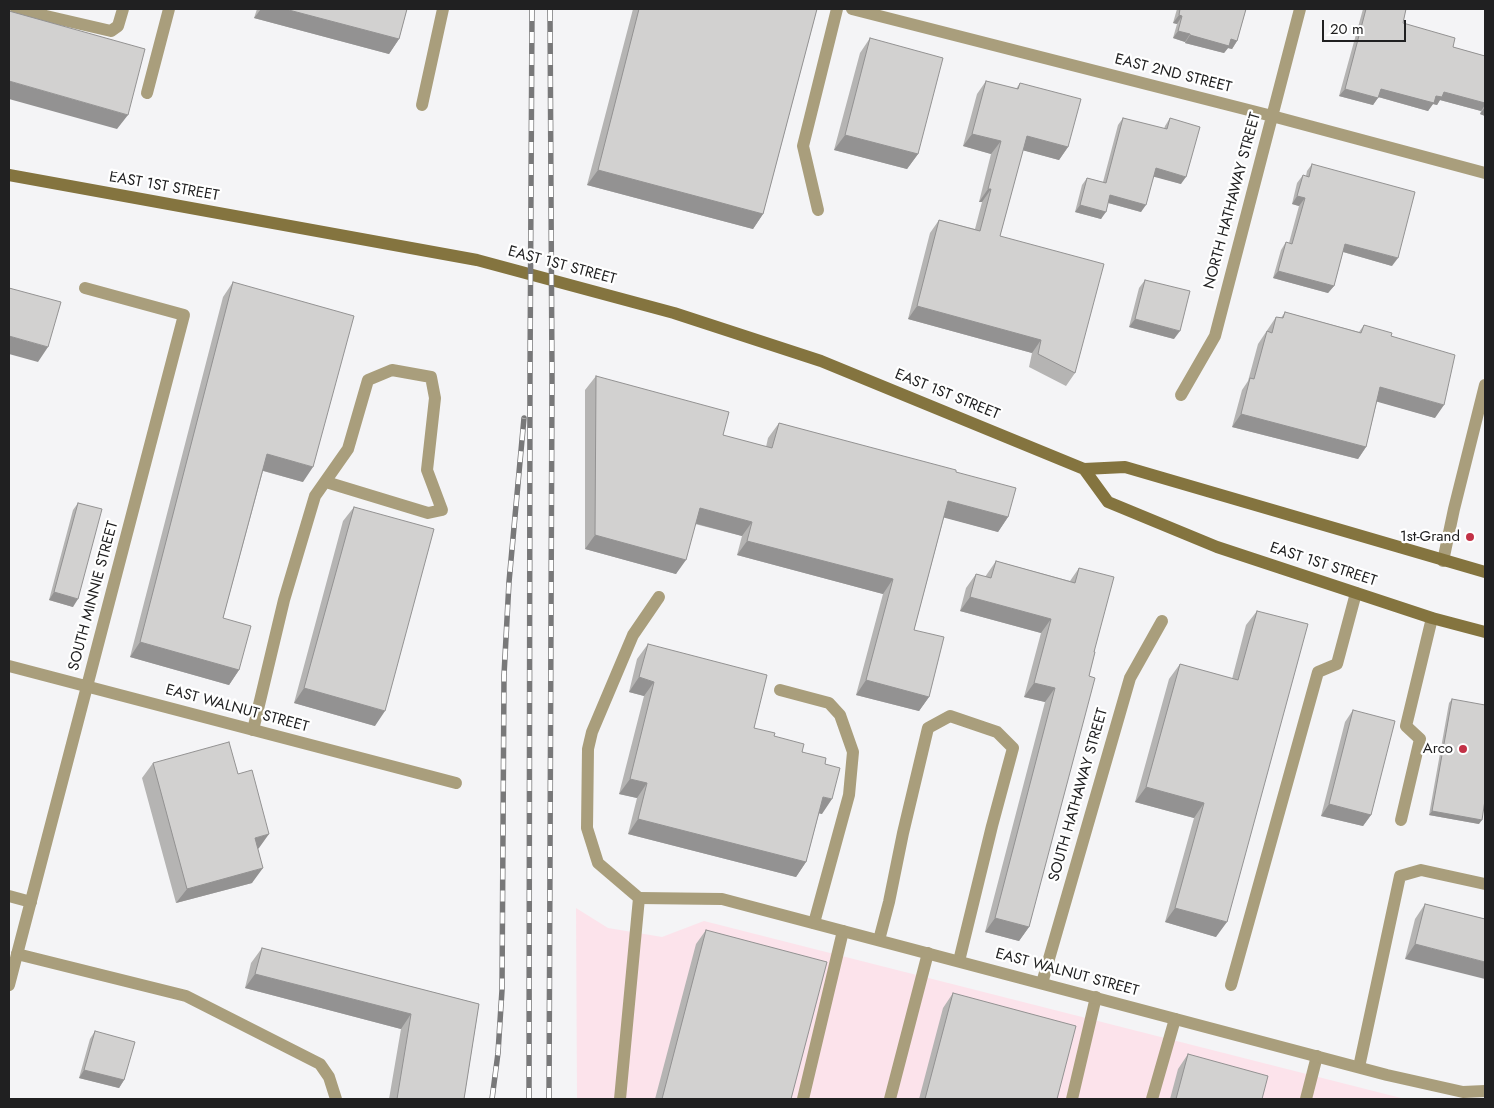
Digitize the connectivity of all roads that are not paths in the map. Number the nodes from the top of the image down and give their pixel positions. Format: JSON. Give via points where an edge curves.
{"nodes":[{"id":1,"x":16,"y":9,"type":"edge"},
{"id":2,"x":123,"y":9,"type":"edge"},
{"id":3,"x":169,"y":9,"type":"edge"},
{"id":4,"x":443,"y":9,"type":"edge"},
{"id":5,"x":837,"y":9,"type":"edge"},
{"id":6,"x":852,"y":9,"type":"edge"},
{"id":7,"x":1300,"y":9,"type":"edge"},
{"id":8,"x":147,"y":93,"type":"dead end"},
{"id":9,"x":422,"y":105,"type":"dead end"},
{"id":10,"x":1272,"y":116,"type":"junction"},
{"id":11,"x":1485,"y":172,"type":"edge"},
{"id":12,"x":9,"y":175,"type":"edge"},
{"id":13,"x":818,"y":210,"type":"dead end"},
{"id":14,"x":85,"y":288,"type":"dead end"},
{"id":15,"x":1485,"y":385,"type":"edge"},
{"id":16,"x":1181,"y":395,"type":"dead end"},
{"id":17,"x":1084,"y":469,"type":"junction"},
{"id":18,"x":326,"y":482,"type":"junction"},
{"id":19,"x":1443,"y":561,"type":"junction"},
{"id":20,"x":1485,"y":572,"type":"edge"},
{"id":21,"x":1356,"y":593,"type":"junction"},
{"id":22,"x":659,"y":597,"type":"dead end"},
{"id":23,"x":1432,"y":618,"type":"junction"},
{"id":24,"x":1162,"y":621,"type":"dead end"},
{"id":25,"x":1485,"y":632,"type":"edge"},
{"id":26,"x":9,"y":666,"type":"edge"},
{"id":27,"x":87,"y":687,"type":"junction"},
{"id":28,"x":780,"y":690,"type":"dead end"},
{"id":29,"x":254,"y":730,"type":"junction"},
{"id":30,"x":456,"y":783,"type":"dead end"},
{"id":31,"x":1401,"y":820,"type":"dead end"},
{"id":32,"x":1485,"y":884,"type":"edge"},
{"id":33,"x":9,"y":896,"type":"edge"},
{"id":34,"x":639,"y":898,"type":"junction"},
{"id":35,"x":31,"y":902,"type":"junction"},
{"id":36,"x":814,"y":923,"type":"junction"},
{"id":37,"x":843,"y":931,"type":"junction"},
{"id":38,"x":879,"y":940,"type":"junction"},
{"id":39,"x":928,"y":953,"type":"junction"},
{"id":40,"x":17,"y":954,"type":"junction"},
{"id":41,"x":959,"y":961,"type":"junction"},
{"id":42,"x":1042,"y":983,"type":"junction"},
{"id":43,"x":9,"y":985,"type":"edge"},
{"id":44,"x":1231,"y":985,"type":"dead end"},
{"id":45,"x":1096,"y":997,"type":"junction"},
{"id":46,"x":1175,"y":1018,"type":"junction"},
{"id":47,"x":1317,"y":1056,"type":"junction"},
{"id":48,"x":1359,"y":1067,"type":"junction"},
{"id":49,"x":1485,"y":1092,"type":"edge"},
{"id":50,"x":1454,"y":1095,"type":"edge"},
{"id":51,"x":336,"y":1099,"type":"edge"},
{"id":52,"x":620,"y":1099,"type":"edge"},
{"id":53,"x":803,"y":1099,"type":"edge"},
{"id":54,"x":890,"y":1099,"type":"edge"},
{"id":55,"x":1072,"y":1099,"type":"edge"},
{"id":56,"x":1152,"y":1099,"type":"edge"},
{"id":57,"x":1306,"y":1099,"type":"edge"}],
"edges":[{"from":1,"to":2,"type":"street","via":[[111,30],[118,26]]},
{"from":3,"to":8,"type":"street"},
{"from":4,"to":9,"type":"street"},
{"from":5,"to":13,"type":"street","via":[[803,146]]},
{"from":6,"to":10,"type":"street","name":"EAST 2ND STREET"},
{"from":7,"to":10,"type":"street","name":"NORTH HATHAWAY STREET"},
{"from":10,"to":11,"type":"street","name":"EAST 2ND STREET"},
{"from":10,"to":16,"type":"street","name":"NORTH HATHAWAY STREET","via":[[1215,336]]},
{"from":12,"to":17,"type":"main road","name":"EAST 1ST STREET","via":[[477,260],[674,312],[821,361]]},
{"from":14,"to":27,"type":"street","name":"SOUTH MINNIE STREET","via":[[184,315]]},
{"from":15,"to":19,"type":"street"},
{"from":17,"to":19,"type":"main road","name":"EAST 1ST STREET","via":[[1125,467]]},
{"from":17,"to":21,"type":"main road","name":"EAST 1ST STREET","via":[[1108,502],[1217,547]]},
{"from":18,"to":18,"type":"street","via":[[348,449],[368,380],[392,370],[431,378],[435,398],[427,470],[442,510],[428,513]]},
{"from":18,"to":29,"type":"street","via":[[315,496],[284,600]]},
{"from":19,"to":20,"type":"main road","name":"EAST 1ST STREET"},
{"from":21,"to":23,"type":"main road","name":"EAST 1ST STREET"},
{"from":21,"to":44,"type":"street","via":[[1337,664],[1318,672]]},
{"from":22,"to":34,"type":"street","via":[[634,635],[592,732],[588,749],[586,828],[598,863]]},
{"from":23,"to":25,"type":"main road","name":"EAST 1ST STREET"},
{"from":23,"to":31,"type":"street","via":[[1406,726],[1420,739]]},
{"from":24,"to":42,"type":"street","name":"SOUTH HATHAWAY STREET","via":[[1130,678]]},
{"from":26,"to":27,"type":"street","name":"EAST WALNUT STREET"},
{"from":27,"to":29,"type":"street","name":"EAST WALNUT STREET"},
{"from":27,"to":35,"type":"street","name":"SOUTH MINNIE STREET"},
{"from":28,"to":36,"type":"street","via":[[829,703],[840,715],[853,752],[849,795]]},
{"from":29,"to":30,"type":"street","name":"EAST WALNUT STREET"},
{"from":32,"to":48,"type":"street","via":[[1421,870],[1400,876]]},
{"from":33,"to":35,"type":"street"},
{"from":34,"to":36,"type":"street","name":"EAST WALNUT STREET","via":[[722,899]]},
{"from":34,"to":52,"type":"street"},
{"from":35,"to":40,"type":"street","name":"SOUTH MINNIE STREET"},
{"from":36,"to":37,"type":"street","name":"EAST WALNUT STREET"},
{"from":37,"to":38,"type":"street","name":"EAST WALNUT STREET"},
{"from":37,"to":53,"type":"street"},
{"from":38,"to":39,"type":"street","name":"EAST WALNUT STREET"},
{"from":38,"to":41,"type":"street","via":[[928,728],[950,716],[997,732],[1013,748]]},
{"from":39,"to":41,"type":"street","name":"EAST WALNUT STREET"},
{"from":39,"to":54,"type":"street"},
{"from":40,"to":43,"type":"street","name":"SOUTH MINNIE STREET"},
{"from":40,"to":51,"type":"street","via":[[186,996],[320,1064],[329,1077]]},
{"from":41,"to":42,"type":"street","name":"EAST WALNUT STREET"},
{"from":42,"to":45,"type":"street","name":"EAST WALNUT STREET"},
{"from":45,"to":46,"type":"street","name":"EAST WALNUT STREET"},
{"from":45,"to":55,"type":"street"},
{"from":46,"to":47,"type":"street","name":"EAST WALNUT STREET"},
{"from":46,"to":56,"type":"street"},
{"from":47,"to":48,"type":"street","name":"EAST WALNUT STREET"},
{"from":47,"to":57,"type":"street"},
{"from":48,"to":50,"type":"street","name":"EAST WALNUT STREET"},
{"from":49,"to":50,"type":"street","name":"EAST WALNUT STREET"}]}
